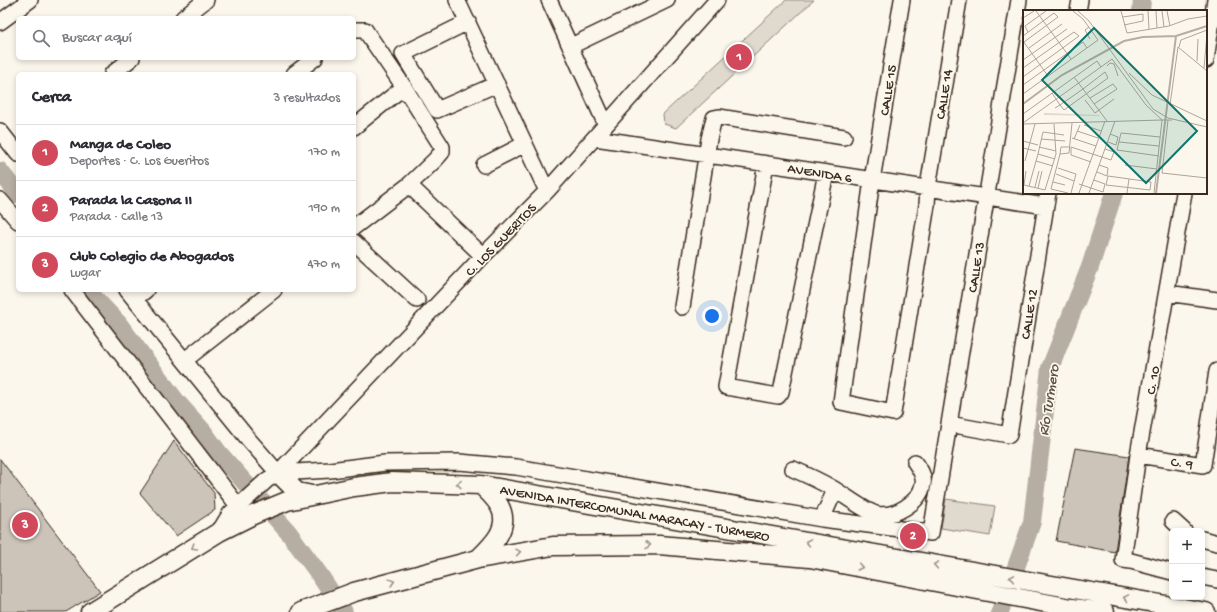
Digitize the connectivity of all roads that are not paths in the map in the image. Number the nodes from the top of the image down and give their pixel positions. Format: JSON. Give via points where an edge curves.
{"nodes":[{"id":1,"x":30,"y":0,"type":"edge"},
{"id":2,"x":206,"y":0,"type":"edge"},
{"id":3,"x":457,"y":0,"type":"edge"},
{"id":4,"x":549,"y":0,"type":"edge"},
{"id":5,"x":668,"y":0,"type":"edge"},
{"id":6,"x":717,"y":0,"type":"edge"},
{"id":7,"x":902,"y":0,"type":"edge"},
{"id":8,"x":959,"y":0,"type":"edge"},
{"id":9,"x":1019,"y":0,"type":"edge"},
{"id":10,"x":1080,"y":0,"type":"edge"},
{"id":11,"x":1215,"y":0,"type":"edge"},
{"id":12,"x":1078,"y":10,"type":"edge"},
{"id":13,"x":186,"y":16,"type":"edge"},
{"id":14,"x":0,"y":22,"type":"edge"},
{"id":15,"x":468,"y":22,"type":"junction"},
{"id":16,"x":356,"y":30,"type":"edge"},
{"id":17,"x":571,"y":46,"type":"junction"},
{"id":18,"x":1207,"y":54,"type":"edge"},
{"id":19,"x":130,"y":60,"type":"edge"},
{"id":20,"x":312,"y":60,"type":"edge"},
{"id":21,"x":1207,"y":61,"type":"edge"},
{"id":22,"x":1217,"y":64,"type":"edge"},
{"id":23,"x":114,"y":72,"type":"edge"},
{"id":24,"x":297,"y":72,"type":"edge"},
{"id":25,"x":497,"y":84,"type":"junction"},
{"id":26,"x":404,"y":87,"type":"junction"},
{"id":27,"x":356,"y":125,"type":"edge"},
{"id":28,"x":606,"y":125,"type":"junction"},
{"id":29,"x":0,"y":131,"type":"edge"},
{"id":30,"x":844,"y":137,"type":"dead end"},
{"id":31,"x":595,"y":138,"type":"junction"},
{"id":32,"x":525,"y":144,"type":"junction"},
{"id":33,"x":16,"y":149,"type":"edge"},
{"id":34,"x":707,"y":156,"type":"junction"},
{"id":35,"x":766,"y":164,"type":"junction"},
{"id":36,"x":484,"y":165,"type":"dead end"},
{"id":37,"x":826,"y":173,"type":"junction"},
{"id":38,"x":872,"y":180,"type":"junction"},
{"id":39,"x":409,"y":185,"type":"junction"},
{"id":40,"x":928,"y":187,"type":"junction"},
{"id":41,"x":547,"y":191,"type":"junction"},
{"id":42,"x":1184,"y":194,"type":"edge"},
{"id":43,"x":987,"y":197,"type":"junction"},
{"id":44,"x":1047,"y":199,"type":"edge"},
{"id":45,"x":0,"y":200,"type":"edge"},
{"id":46,"x":16,"y":219,"type":"edge"},
{"id":47,"x":356,"y":225,"type":"edge"},
{"id":48,"x":356,"y":244,"type":"edge"},
{"id":49,"x":483,"y":256,"type":"junction"},
{"id":50,"x":74,"y":292,"type":"edge"},
{"id":51,"x":271,"y":292,"type":"edge"},
{"id":52,"x":136,"y":293,"type":"edge"},
{"id":53,"x":1167,"y":293,"type":"junction"},
{"id":54,"x":416,"y":300,"type":"dead end"},
{"id":55,"x":1217,"y":300,"type":"edge"},
{"id":56,"x":682,"y":307,"type":"dead end"},
{"id":57,"x":185,"y":360,"type":"junction"},
{"id":58,"x":1217,"y":371,"type":"edge"},
{"id":59,"x":949,"y":424,"type":"junction"},
{"id":60,"x":1138,"y":455,"type":"junction"},
{"id":61,"x":915,"y":462,"type":"dead end"},
{"id":62,"x":793,"y":469,"type":"dead end"},
{"id":63,"x":272,"y":477,"type":"junction"},
{"id":64,"x":481,"y":485,"type":"junction"},
{"id":65,"x":835,"y":490,"type":"junction"},
{"id":66,"x":313,"y":495,"type":"junction"},
{"id":67,"x":245,"y":507,"type":"junction"},
{"id":68,"x":822,"y":518,"type":"junction"},
{"id":69,"x":1173,"y":521,"type":"dead end"},
{"id":70,"x":1181,"y":528,"type":"edge"},
{"id":71,"x":1205,"y":540,"type":"edge"},
{"id":72,"x":1217,"y":543,"type":"edge"},
{"id":73,"x":478,"y":558,"type":"junction"},
{"id":74,"x":1169,"y":571,"type":"edge"},
{"id":75,"x":1205,"y":578,"type":"edge"},
{"id":76,"x":971,"y":580,"type":"junction"},
{"id":77,"x":1217,"y":580,"type":"edge"},
{"id":78,"x":116,"y":595,"type":"junction"},
{"id":79,"x":317,"y":608,"type":"edge"},
{"id":80,"x":90,"y":612,"type":"edge"},
{"id":81,"x":106,"y":612,"type":"edge"},
{"id":82,"x":1105,"y":612,"type":"edge"},
{"id":83,"x":1206,"y":612,"type":"edge"}],
"edges":[{"from":1,"to":14,"type":"street"},
{"from":2,"to":13,"type":"street"},
{"from":3,"to":15,"type":"street"},
{"from":4,"to":17,"type":"street"},
{"from":5,"to":17,"type":"street"},
{"from":6,"to":28,"type":"street","name":"C. LOS GUERITOS"},
{"from":7,"to":38,"type":"street","name":"CALLE 15"},
{"from":8,"to":40,"type":"street","name":"CALLE 14"},
{"from":9,"to":43,"type":"street","name":"CALLE 13"},
{"from":10,"to":12,"type":"street"},
{"from":11,"to":18,"type":"street"},
{"from":15,"to":25,"type":"street"},
{"from":15,"to":25,"type":"street","via":[[403,54],[437,110]]},
{"from":16,"to":26,"type":"street","via":[[365,30]]},
{"from":17,"to":28,"type":"street"},
{"from":19,"to":23,"type":"street"},
{"from":20,"to":24,"type":"street"},
{"from":21,"to":22,"type":"street"},
{"from":25,"to":32,"type":"street"},
{"from":26,"to":27,"type":"street"},
{"from":26,"to":39,"type":"street","via":[[442,147],[442,152]]},
{"from":28,"to":31,"type":"street","name":"C. LOS GUERITOS"},
{"from":29,"to":33,"type":"street"},
{"from":30,"to":34,"type":"street","via":[[719,117],[713,121]]},
{"from":31,"to":34,"type":"street","name":"AVENIDA 6"},
{"from":31,"to":41,"type":"street","name":"C. LOS GUERITOS"},
{"from":32,"to":36,"type":"street"},
{"from":32,"to":41,"type":"street"},
{"from":34,"to":35,"type":"street","name":"AVENIDA 6"},
{"from":34,"to":56,"type":"street"},
{"from":35,"to":37,"type":"street","name":"AVENIDA 6"},
{"from":35,"to":37,"type":"street","via":[[726,387],[778,396],[782,392]]},
{"from":37,"to":38,"type":"street","name":"AVENIDA 6"},
{"from":38,"to":40,"type":"street","name":"AVENIDA 6"},
{"from":38,"to":40,"type":"street","name":"CALLE 15","via":[[841,402],[893,413]]},
{"from":39,"to":47,"type":"street"},
{"from":39,"to":49,"type":"street"},
{"from":40,"to":43,"type":"street","name":"AVENIDA 6"},
{"from":41,"to":49,"type":"street","name":"C. LOS GUERITOS"},
{"from":42,"to":53,"type":"street","name":"C. 10"},
{"from":43,"to":44,"type":"street","name":"AVENIDA 6"},
{"from":43,"to":59,"type":"street","name":"CALLE 13"},
{"from":44,"to":59,"type":"street","name":"CALLE 12","via":[[1009,435]]},
{"from":45,"to":46,"type":"street"},
{"from":48,"to":54,"type":"street"},
{"from":49,"to":63,"type":"street","name":"C. LOS GUERITOS"},
{"from":50,"to":67,"type":"street"},
{"from":51,"to":57,"type":"street"},
{"from":52,"to":57,"type":"street"},
{"from":53,"to":55,"type":"street"},
{"from":53,"to":60,"type":"street","name":"C. 10"},
{"from":57,"to":63,"type":"street","via":[[249,440]]},
{"from":58,"to":60,"type":"street","name":"C. 9","via":[[1202,465]]},
{"from":59,"to":68,"type":"street","name":"CALLE 13","via":[[931,533]]},
{"from":60,"to":74,"type":"street","name":"C. 10","via":[[1123,560]]},
{"from":61,"to":65,"type":"street","via":[[922,472],[924,484],[917,498],[890,514],[875,514]]},
{"from":62,"to":65,"type":"street"},
{"from":63,"to":66,"type":"main road","via":[[297,492]]},
{"from":63,"to":67,"type":"street","name":"C. LOS GUERITOS"},
{"from":63,"to":68,"type":"street","via":[[385,463],[459,462],[516,467]]},
{"from":64,"to":66,"type":"main road","name":"AVENIDA INTERCOMUNAL MARACAY - TURMERO","one_way":true,"via":[[392,482]]},
{"from":64,"to":73,"type":"main road","via":[[502,512],[502,526],[493,544]]},
{"from":76,"to":64,"type":"main road","name":"AVENIDA INTERCOMUNAL MARACAY - TURMERO","one_way":true},
{"from":65,"to":68,"type":"street"},
{"from":66,"to":67,"type":"main road","name":"AVENIDA INTERCOMUNAL MARACAY - TURMERO"},
{"from":67,"to":78,"type":"main road","name":"AVENIDA INTERCOMUNAL MARACAY - TURMERO","one_way":true,"via":[[219,532]]},
{"from":69,"to":70,"type":"street"},
{"from":71,"to":72,"type":"street"},
{"from":73,"to":76,"type":"main road","name":"AVENIDA INTERCOMUNAL MARACAY - TURMERO","one_way":true,"via":[[553,546],[659,545],[810,558]]},
{"from":79,"to":73,"type":"main road","name":"AVENIDA INTERCOMUNAL MARACAY - TURMERO","one_way":true,"via":[[354,592]]},
{"from":75,"to":77,"type":"street"},
{"from":76,"to":82,"type":"main road","name":"AVENIDA INTERCOMUNAL MARACAY - TURMERO","via":[[1043,602]]},
{"from":83,"to":76,"type":"main road","name":"AVENIDA INTERCOMUNAL MARACAY - TURMERO","one_way":true,"via":[[1049,585]]},
{"from":78,"to":80,"type":"main road","name":"AVENIDA INTERCOMUNAL MARACAY - TURMERO"},
{"from":78,"to":81,"type":"main road"}]}
